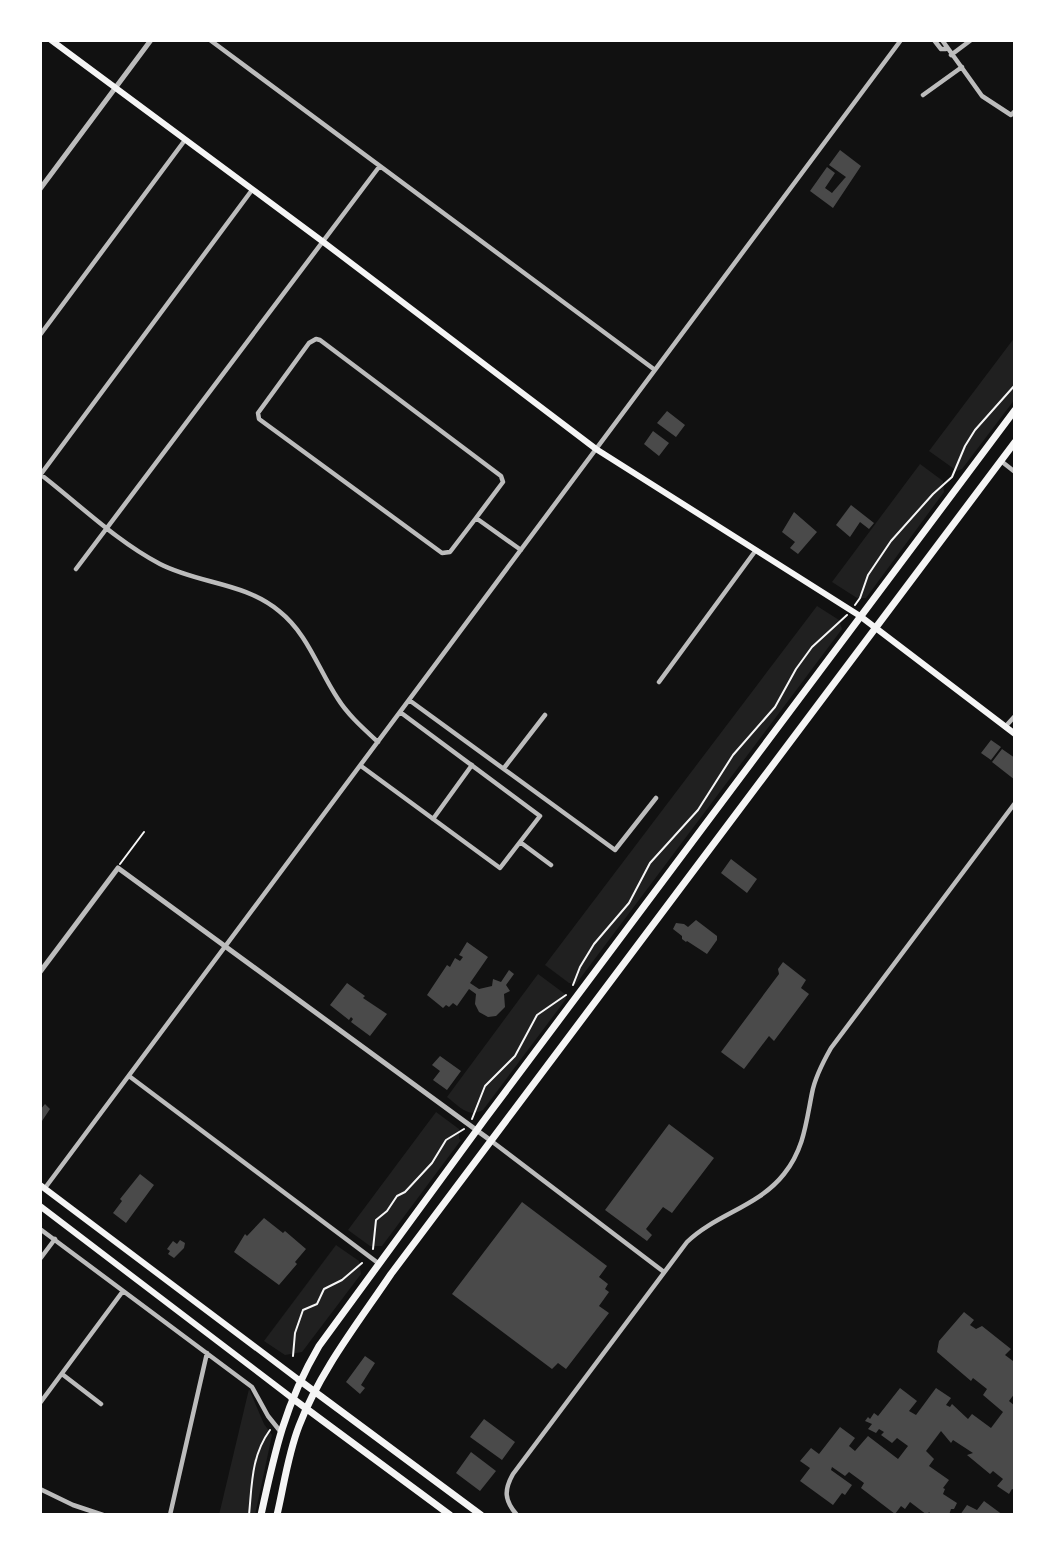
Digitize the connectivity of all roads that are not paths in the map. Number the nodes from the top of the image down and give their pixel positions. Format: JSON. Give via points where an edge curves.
{"nodes":[{"id":1,"x":51,"y":40,"type":"edge"},
{"id":2,"x":151,"y":40,"type":"edge"},
{"id":3,"x":210,"y":40,"type":"edge"},
{"id":4,"x":901,"y":40,"type":"edge"},
{"id":5,"x":934,"y":40,"type":"edge"},
{"id":6,"x":942,"y":40,"type":"edge"},
{"id":7,"x":971,"y":40,"type":"edge"},
{"id":8,"x":946,"y":48,"type":"junction"},
{"id":9,"x":951,"y":55,"type":"junction"},
{"id":10,"x":962,"y":67,"type":"junction"},
{"id":11,"x":115,"y":89,"type":"junction"},
{"id":12,"x":923,"y":95,"type":"dead end"},
{"id":13,"x":1015,"y":111,"type":"edge"},
{"id":14,"x":185,"y":140,"type":"junction"},
{"id":15,"x":379,"y":167,"type":"junction"},
{"id":16,"x":40,"y":189,"type":"edge"},
{"id":17,"x":252,"y":190,"type":"junction"},
{"id":18,"x":322,"y":241,"type":"junction"},
{"id":19,"x":40,"y":335,"type":"edge"},
{"id":20,"x":655,"y":370,"type":"junction"},
{"id":21,"x":1015,"y":410,"type":"edge"},
{"id":22,"x":1015,"y":442,"type":"edge"},
{"id":23,"x":596,"y":449,"type":"junction"},
{"id":24,"x":1001,"y":461,"type":"junction"},
{"id":25,"x":1015,"y":472,"type":"edge"},
{"id":26,"x":41,"y":474,"type":"edge"},
{"id":27,"x":476,"y":518,"type":"junction"},
{"id":28,"x":107,"y":527,"type":"junction"},
{"id":29,"x":521,"y":550,"type":"junction"},
{"id":30,"x":756,"y":551,"type":"junction"},
{"id":31,"x":76,"y":569,"type":"dead end"},
{"id":32,"x":860,"y":616,"type":"junction"},
{"id":33,"x":875,"y":627,"type":"junction"},
{"id":34,"x":659,"y":682,"type":"dead end"},
{"id":35,"x":410,"y":699,"type":"junction"},
{"id":36,"x":400,"y":712,"type":"junction"},
{"id":37,"x":545,"y":715,"type":"dead end"},
{"id":38,"x":1015,"y":716,"type":"edge"},
{"id":39,"x":1006,"y":727,"type":"junction"},
{"id":40,"x":1015,"y":734,"type":"edge"},
{"id":41,"x":378,"y":741,"type":"junction"},
{"id":42,"x":472,"y":765,"type":"junction"},
{"id":43,"x":361,"y":766,"type":"junction"},
{"id":44,"x":504,"y":768,"type":"junction"},
{"id":45,"x":656,"y":798,"type":"dead end"},
{"id":46,"x":1015,"y":803,"type":"edge"},
{"id":47,"x":433,"y":819,"type":"junction"},
{"id":48,"x":520,"y":842,"type":"junction"},
{"id":49,"x":551,"y":865,"type":"dead end"},
{"id":50,"x":226,"y":947,"type":"junction"},
{"id":51,"x":40,"y":972,"type":"edge"},
{"id":52,"x":129,"y":1076,"type":"junction"},
{"id":53,"x":476,"y":1130,"type":"junction"},
{"id":54,"x":490,"y":1140,"type":"junction"},
{"id":55,"x":42,"y":1188,"type":"edge"},
{"id":56,"x":40,"y":1206,"type":"edge"},
{"id":57,"x":40,"y":1229,"type":"edge"},
{"id":58,"x":55,"y":1239,"type":"junction"},
{"id":59,"x":40,"y":1259,"type":"edge"},
{"id":60,"x":378,"y":1263,"type":"junction"},
{"id":61,"x":664,"y":1272,"type":"junction"},
{"id":62,"x":123,"y":1291,"type":"junction"},
{"id":63,"x":207,"y":1353,"type":"junction"},
{"id":64,"x":62,"y":1374,"type":"junction"},
{"id":65,"x":299,"y":1380,"type":"junction"},
{"id":66,"x":315,"y":1391,"type":"junction"},
{"id":67,"x":292,"y":1398,"type":"junction"},
{"id":68,"x":40,"y":1403,"type":"edge"},
{"id":69,"x":101,"y":1404,"type":"dead end"},
{"id":70,"x":307,"y":1409,"type":"junction"},
{"id":71,"x":280,"y":1431,"type":"junction"},
{"id":72,"x":40,"y":1489,"type":"edge"},
{"id":73,"x":103,"y":1515,"type":"edge"},
{"id":74,"x":170,"y":1515,"type":"edge"},
{"id":75,"x":261,"y":1515,"type":"edge"},
{"id":76,"x":277,"y":1515,"type":"edge"},
{"id":77,"x":450,"y":1515,"type":"edge"},
{"id":78,"x":481,"y":1515,"type":"edge"},
{"id":79,"x":517,"y":1515,"type":"edge"}],
"edges":[{"from":1,"to":11,"type":"main road"},
{"from":2,"to":11,"type":"street"},
{"from":3,"to":15,"type":"street"},
{"from":4,"to":20,"type":"street"},
{"from":5,"to":8,"type":"street","via":[[941,49]]},
{"from":6,"to":8,"type":"street"},
{"from":7,"to":9,"type":"street"},
{"from":8,"to":9,"type":"street"},
{"from":9,"to":10,"type":"street"},
{"from":10,"to":12,"type":"street"},
{"from":10,"to":13,"type":"street","via":[[982,96],[1011,116]]},
{"from":11,"to":14,"type":"main road"},
{"from":11,"to":16,"type":"street"},
{"from":14,"to":17,"type":"main road"},
{"from":14,"to":19,"type":"street"},
{"from":15,"to":18,"type":"street"},
{"from":15,"to":20,"type":"street"},
{"from":17,"to":18,"type":"main road"},
{"from":17,"to":26,"type":"street"},
{"from":18,"to":23,"type":"main road"},
{"from":18,"to":28,"type":"street"},
{"from":20,"to":23,"type":"street"},
{"from":21,"to":32,"type":"main road"},
{"from":22,"to":24,"type":"main road"},
{"from":23,"to":29,"type":"street"},
{"from":23,"to":30,"type":"main road"},
{"from":24,"to":25,"type":"street"},
{"from":24,"to":33,"type":"main road"},
{"from":26,"to":28,"type":"street"},
{"from":27,"to":27,"type":"street","via":[[503,482],[501,476],[320,340],[309,343],[258,413],[258,419],[442,553],[450,552]]},
{"from":27,"to":29,"type":"street"},
{"from":28,"to":31,"type":"street"},
{"from":28,"to":41,"type":"street","via":[[157,562],[185,575],[250,592],[276,608],[298,629],[339,700]]},
{"from":29,"to":35,"type":"street"},
{"from":30,"to":32,"type":"main road"},
{"from":30,"to":34,"type":"street"},
{"from":32,"to":33,"type":"main road"},
{"from":32,"to":53,"type":"main road"},
{"from":33,"to":39,"type":"main road"},
{"from":33,"to":54,"type":"main road"},
{"from":35,"to":36,"type":"street"},
{"from":35,"to":44,"type":"street"},
{"from":36,"to":41,"type":"street"},
{"from":36,"to":42,"type":"street"},
{"from":37,"to":44,"type":"street"},
{"from":38,"to":39,"type":"street"},
{"from":39,"to":40,"type":"main road"},
{"from":41,"to":43,"type":"street"},
{"from":42,"to":47,"type":"street"},
{"from":42,"to":48,"type":"street","via":[[540,816]]},
{"from":43,"to":47,"type":"street"},
{"from":43,"to":50,"type":"street"},
{"from":44,"to":45,"type":"street","via":[[615,850]]},
{"from":46,"to":61,"type":"street","via":[[831,1048],[815,1084],[804,1138],[783,1175],[761,1197],[697,1232]]},
{"from":47,"to":48,"type":"street","via":[[500,868]]},
{"from":48,"to":49,"type":"street"},
{"from":50,"to":51,"type":"street","via":[[118,867]]},
{"from":50,"to":52,"type":"street"},
{"from":50,"to":53,"type":"street"},
{"from":52,"to":55,"type":"street"},
{"from":52,"to":60,"type":"street"},
{"from":53,"to":54,"type":"street"},
{"from":53,"to":60,"type":"main road"},
{"from":54,"to":61,"type":"street"},
{"from":54,"to":66,"type":"main road","via":[[391,1274]]},
{"from":55,"to":65,"type":"main road"},
{"from":56,"to":67,"type":"main road"},
{"from":57,"to":58,"type":"street"},
{"from":58,"to":59,"type":"street"},
{"from":58,"to":62,"type":"street"},
{"from":60,"to":65,"type":"main road"},
{"from":61,"to":79,"type":"street","via":[[513,1474],[506,1494]]},
{"from":62,"to":63,"type":"street"},
{"from":62,"to":64,"type":"street"},
{"from":63,"to":71,"type":"street","via":[[252,1387]]},
{"from":63,"to":74,"type":"street"},
{"from":64,"to":68,"type":"street"},
{"from":64,"to":69,"type":"street"},
{"from":65,"to":66,"type":"main road"},
{"from":65,"to":67,"type":"main road"},
{"from":66,"to":70,"type":"main road"},
{"from":66,"to":78,"type":"main road"},
{"from":67,"to":70,"type":"main road"},
{"from":67,"to":71,"type":"main road"},
{"from":70,"to":76,"type":"main road","via":[[293,1443]]},
{"from":70,"to":77,"type":"main road"},
{"from":71,"to":75,"type":"main road"},
{"from":72,"to":73,"type":"street"}]}
